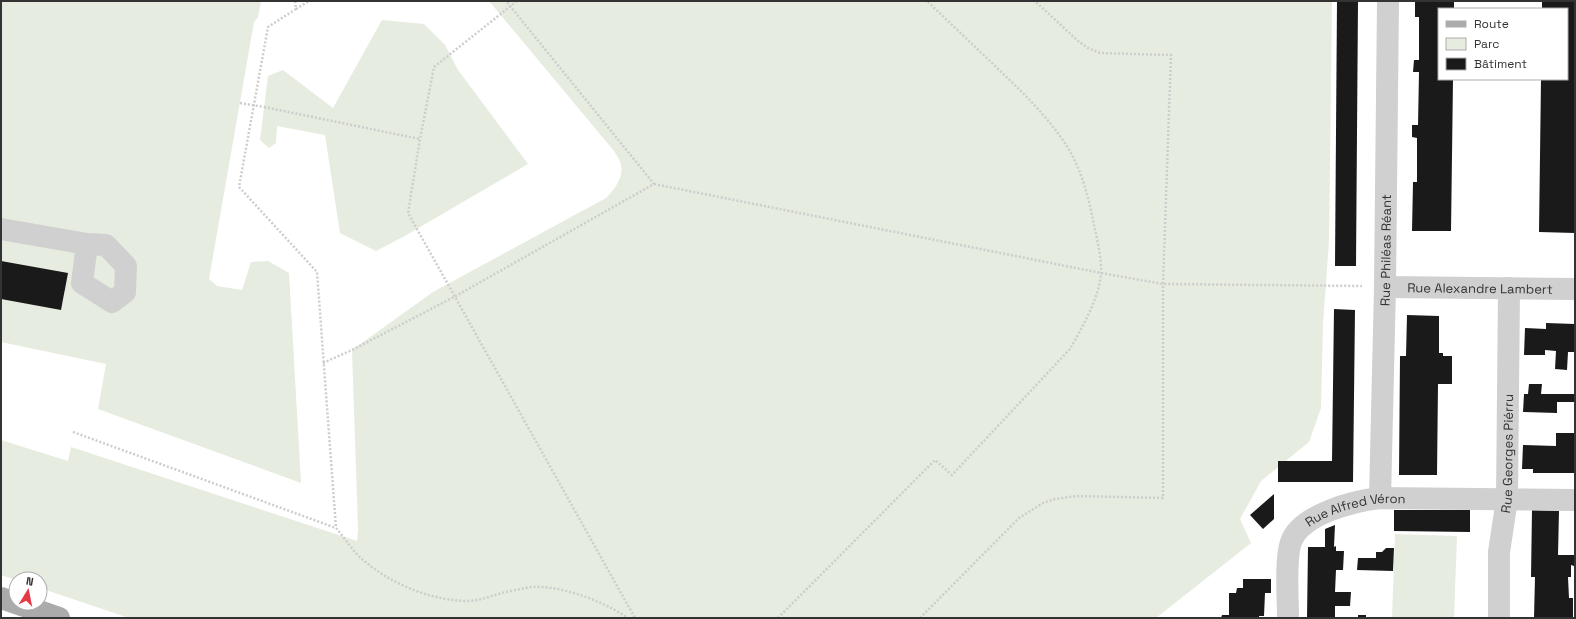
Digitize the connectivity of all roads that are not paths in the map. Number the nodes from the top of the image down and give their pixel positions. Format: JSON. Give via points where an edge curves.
{"nodes":[{"id":1,"x":1388,"y":1,"type":"edge"},
{"id":2,"x":1,"y":229,"type":"edge"},
{"id":3,"x":88,"y":244,"type":"dead end"},
{"id":4,"x":1385,"y":287,"type":"junction"},
{"id":5,"x":1509,"y":288,"type":"junction"},
{"id":6,"x":1575,"y":289,"type":"edge"},
{"id":7,"x":1380,"y":498,"type":"junction"},
{"id":8,"x":1506,"y":499,"type":"junction"},
{"id":9,"x":1575,"y":500,"type":"edge"},
{"id":10,"x":1,"y":598,"type":"edge"},
{"id":11,"x":59,"y":618,"type":"edge"},
{"id":12,"x":1288,"y":618,"type":"edge"},
{"id":13,"x":1499,"y":618,"type":"edge"}],
"edges":[{"from":1,"to":4,"type":"street","name":"Rue Philéas Réant"},
{"from":2,"to":3,"type":"street"},
{"from":4,"to":5,"type":"street","name":"Rue Alexandre Lambert"},
{"from":4,"to":7,"type":"street","name":"Rue Philéas Réant"},
{"from":5,"to":6,"type":"street","name":"Rue Alexandre Lambert"},
{"from":5,"to":8,"type":"street","name":"Rue Georges Piérru"},
{"from":7,"to":8,"type":"street","name":"Rue Alfred Véron"},
{"from":7,"to":12,"type":"street","name":"Rue Alfred Véron","via":[[1353,502],[1336,508],[1303,525],[1296,532],[1290,542],[1288,556]]},
{"from":8,"to":9,"type":"street","name":"Rue Alfred Véron"},
{"from":8,"to":13,"type":"street","name":"Rue Georges Piérru","via":[[1499,552]]},
{"from":10,"to":11,"type":"main road"}]}
